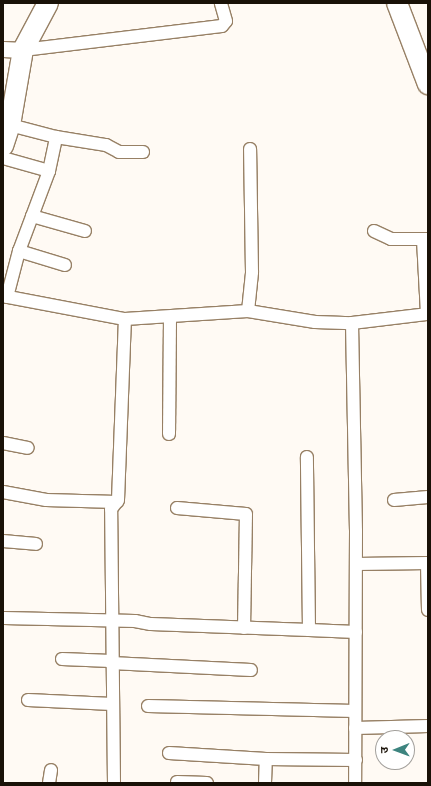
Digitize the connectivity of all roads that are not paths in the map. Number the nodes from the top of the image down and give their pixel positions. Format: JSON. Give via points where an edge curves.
{"nodes":[{"id":1,"x":48,"y":3,"type":"edge"},
{"id":2,"x":221,"y":3,"type":"edge"},
{"id":3,"x":397,"y":3,"type":"edge"},
{"id":4,"x":3,"y":49,"type":"edge"},
{"id":5,"x":23,"y":50,"type":"junction"},
{"id":6,"x":428,"y":84,"type":"edge"},
{"id":7,"x":10,"y":125,"type":"junction"},
{"id":8,"x":56,"y":136,"type":"junction"},
{"id":9,"x":3,"y":146,"type":"edge"},
{"id":10,"x":250,"y":150,"type":"dead end"},
{"id":11,"x":143,"y":152,"type":"dead end"},
{"id":12,"x":3,"y":158,"type":"edge"},
{"id":13,"x":49,"y":171,"type":"junction"},
{"id":14,"x":32,"y":216,"type":"junction"},
{"id":15,"x":85,"y":231,"type":"dead end"},
{"id":16,"x":374,"y":231,"type":"dead end"},
{"id":17,"x":425,"y":240,"type":"edge"},
{"id":18,"x":19,"y":251,"type":"junction"},
{"id":19,"x":65,"y":266,"type":"dead end"},
{"id":20,"x":5,"y":296,"type":"edge"},
{"id":21,"x":248,"y":311,"type":"junction"},
{"id":22,"x":427,"y":314,"type":"edge"},
{"id":23,"x":170,"y":317,"type":"junction"},
{"id":24,"x":125,"y":319,"type":"junction"},
{"id":25,"x":352,"y":323,"type":"junction"},
{"id":26,"x":169,"y":434,"type":"dead end"},
{"id":27,"x":3,"y":443,"type":"edge"},
{"id":28,"x":28,"y":448,"type":"dead end"},
{"id":29,"x":307,"y":457,"type":"dead end"},
{"id":30,"x":3,"y":492,"type":"edge"},
{"id":31,"x":428,"y":497,"type":"edge"},
{"id":32,"x":394,"y":500,"type":"dead end"},
{"id":33,"x":117,"y":502,"type":"junction"},
{"id":34,"x":177,"y":508,"type":"dead end"},
{"id":35,"x":3,"y":541,"type":"edge"},
{"id":36,"x":36,"y":544,"type":"dead end"},
{"id":37,"x":427,"y":563,"type":"edge"},
{"id":38,"x":356,"y":564,"type":"junction"},
{"id":39,"x":428,"y":610,"type":"edge"},
{"id":40,"x":4,"y":618,"type":"dead end"},
{"id":41,"x":110,"y":621,"type":"junction"},
{"id":42,"x":244,"y":628,"type":"junction"},
{"id":43,"x":309,"y":630,"type":"junction"},
{"id":44,"x":356,"y":632,"type":"junction"},
{"id":45,"x":62,"y":659,"type":"dead end"},
{"id":46,"x":111,"y":662,"type":"junction"},
{"id":47,"x":251,"y":670,"type":"dead end"},
{"id":48,"x":28,"y":700,"type":"dead end"},
{"id":49,"x":112,"y":704,"type":"junction"},
{"id":50,"x":148,"y":706,"type":"dead end"},
{"id":51,"x":355,"y":712,"type":"junction"},
{"id":52,"x":428,"y":726,"type":"edge"},
{"id":53,"x":355,"y":728,"type":"junction"},
{"id":54,"x":169,"y":753,"type":"dead end"},
{"id":55,"x":266,"y":759,"type":"junction"},
{"id":56,"x":356,"y":760,"type":"junction"},
{"id":57,"x":51,"y":770,"type":"dead end"},
{"id":58,"x":177,"y":782,"type":"edge"},
{"id":59,"x":49,"y":783,"type":"edge"},
{"id":60,"x":114,"y":783,"type":"edge"},
{"id":61,"x":207,"y":783,"type":"edge"},
{"id":62,"x":265,"y":783,"type":"edge"},
{"id":63,"x":355,"y":783,"type":"edge"}],
"edges":[{"from":1,"to":5,"type":"main road"},
{"from":2,"to":5,"type":"street","via":[[226,21],[222,26]]},
{"from":3,"to":6,"type":"main road"},
{"from":4,"to":5,"type":"street"},
{"from":5,"to":7,"type":"main road"},
{"from":7,"to":8,"type":"street"},
{"from":7,"to":9,"type":"main road"},
{"from":8,"to":11,"type":"street","via":[[106,145],[119,152]]},
{"from":8,"to":13,"type":"street"},
{"from":10,"to":21,"type":"street","via":[[252,272]]},
{"from":12,"to":13,"type":"street"},
{"from":13,"to":14,"type":"street"},
{"from":14,"to":15,"type":"street"},
{"from":14,"to":18,"type":"street"},
{"from":16,"to":17,"type":"street","via":[[391,239]]},
{"from":17,"to":22,"type":"street"},
{"from":18,"to":19,"type":"street"},
{"from":18,"to":20,"type":"street"},
{"from":20,"to":24,"type":"street"},
{"from":21,"to":23,"type":"street"},
{"from":21,"to":25,"type":"street","via":[[315,322]]},
{"from":22,"to":25,"type":"street"},
{"from":23,"to":24,"type":"street"},
{"from":23,"to":26,"type":"street"},
{"from":24,"to":33,"type":"street"},
{"from":25,"to":38,"type":"street"},
{"from":27,"to":28,"type":"street"},
{"from":29,"to":43,"type":"street"},
{"from":30,"to":33,"type":"street","via":[[46,500]]},
{"from":31,"to":32,"type":"street"},
{"from":33,"to":41,"type":"street","via":[[111,508]]},
{"from":34,"to":42,"type":"street","via":[[246,514]]},
{"from":35,"to":36,"type":"street"},
{"from":37,"to":38,"type":"street"},
{"from":37,"to":39,"type":"street"},
{"from":38,"to":44,"type":"street"},
{"from":40,"to":41,"type":"street"},
{"from":41,"to":42,"type":"street"},
{"from":41,"to":46,"type":"street"},
{"from":42,"to":43,"type":"street"},
{"from":43,"to":44,"type":"street"},
{"from":44,"to":51,"type":"street"},
{"from":45,"to":46,"type":"street"},
{"from":46,"to":47,"type":"street"},
{"from":46,"to":49,"type":"street"},
{"from":48,"to":49,"type":"street"},
{"from":49,"to":60,"type":"street"},
{"from":50,"to":51,"type":"street"},
{"from":51,"to":53,"type":"street"},
{"from":52,"to":53,"type":"street"},
{"from":53,"to":56,"type":"street"},
{"from":54,"to":55,"type":"street"},
{"from":55,"to":56,"type":"street"},
{"from":55,"to":62,"type":"street"},
{"from":56,"to":63,"type":"street"},
{"from":57,"to":59,"type":"street"},
{"from":58,"to":61,"type":"street"}]}
